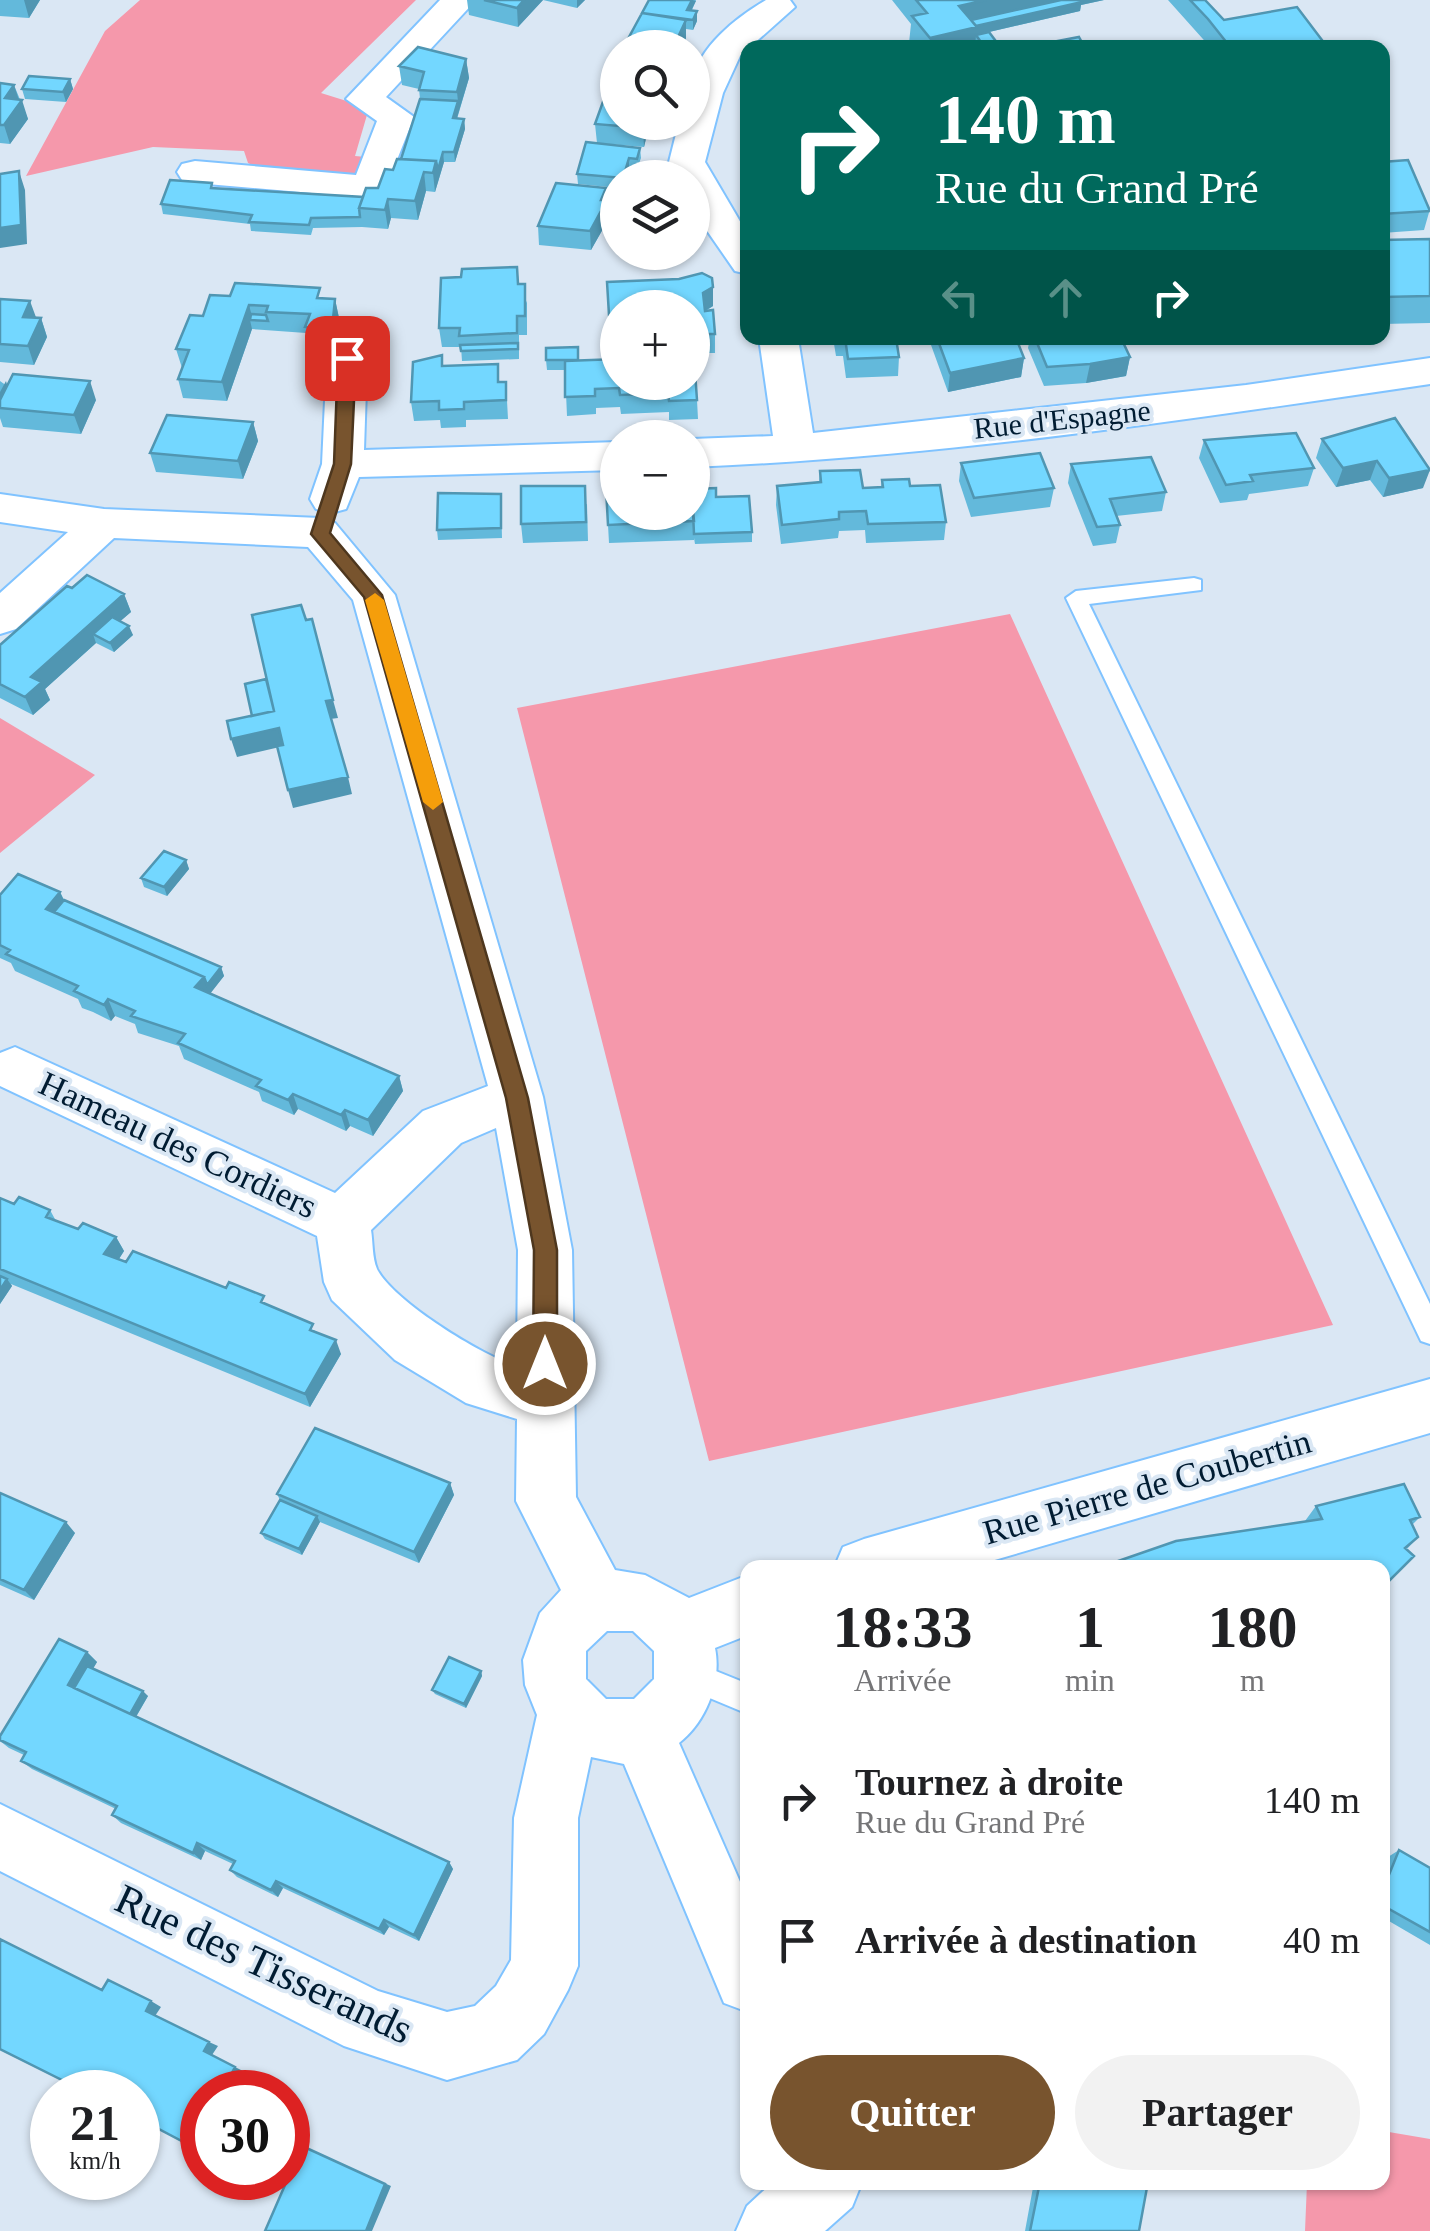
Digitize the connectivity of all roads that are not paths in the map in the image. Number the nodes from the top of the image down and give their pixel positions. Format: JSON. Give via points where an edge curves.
{"nodes":[{"id":1,"x":460,"y":0,"type":"edge"},
{"id":2,"x":778,"y":7,"type":"dead end"},
{"id":3,"x":196,"y":172,"type":"dead end"},
{"id":4,"x":740,"y":251,"type":"edge"},
{"id":5,"x":779,"y":345,"type":"edge"},
{"id":6,"x":347,"y":358,"type":"dead end"},
{"id":7,"x":1430,"y":371,"type":"edge"},
{"id":8,"x":795,"y":449,"type":"junction"},
{"id":9,"x":710,"y":452,"type":"edge"},
{"id":10,"x":600,"y":457,"type":"edge"},
{"id":11,"x":342,"y":464,"type":"junction"},
{"id":12,"x":0,"y":508,"type":"edge"},
{"id":13,"x":104,"y":523,"type":"junction"},
{"id":14,"x":320,"y":534,"type":"junction"},
{"id":15,"x":1194,"y":585,"type":"dead end"},
{"id":16,"x":0,"y":618,"type":"edge"},
{"id":17,"x":14,"y":1069,"type":"dead end"},
{"id":18,"x":517,"y":1098,"type":"junction"},
{"id":19,"x":342,"y":1222,"type":"junction"},
{"id":20,"x":1430,"y":1332,"type":"edge"},
{"id":21,"x":545,"y":1402,"type":"junction"},
{"id":22,"x":1430,"y":1406,"type":"edge"},
{"id":23,"x":892,"y":1560,"type":"edge"},
{"id":24,"x":599,"y":1602,"type":"junction"},
{"id":25,"x":740,"y":1611,"type":"edge"},
{"id":26,"x":683,"y":1653,"type":"junction"},
{"id":27,"x":740,"y":1693,"type":"edge"},
{"id":28,"x":570,"y":1710,"type":"junction"},
{"id":29,"x":641,"y":1729,"type":"junction"},
{"id":30,"x":0,"y":1836,"type":"edge"},
{"id":31,"x":740,"y":1960,"type":"edge"},
{"id":32,"x":773,"y":2190,"type":"edge"},
{"id":33,"x":818,"y":2190,"type":"edge"},
{"id":34,"x":770,"y":2231,"type":"edge"}],
"edges":[{"from":1,"to":3,"type":"street","via":[[364,99],[396,117],[370,187]]},
{"from":2,"to":4,"type":"street","via":[[748,22],[709,76],[687,162]]},
{"from":5,"to":8,"type":"street"},
{"from":6,"to":11,"type":"street"},
{"from":7,"to":8,"type":"street","name":"Rue d'Espagne"},
{"from":8,"to":9,"type":"street","name":"Rue d'Espagne"},
{"from":10,"to":11,"type":"street"},
{"from":11,"to":14,"type":"street"},
{"from":12,"to":13,"type":"street"},
{"from":13,"to":14,"type":"street"},
{"from":13,"to":16,"type":"street"},
{"from":14,"to":18,"type":"street","via":[[373,595]]},
{"from":15,"to":20,"type":"lane","via":[[1076,598]]},
{"from":17,"to":19,"type":"street","name":"Hameau des Cordiers"},
{"from":18,"to":19,"type":"street","name":"Hameau des Cordiers","via":[[442,1127]]},
{"from":18,"to":21,"type":"street","via":[[546,1250]]},
{"from":19,"to":21,"type":"street","name":"Hameau des Cordiers","via":[[352,1282],[415,1342],[486,1384]]},
{"from":21,"to":24,"type":"street","via":[[546,1501]]},
{"from":22,"to":23,"type":"street","name":"Rue Pierre de Coubertin"},
{"from":24,"to":26,"type":"street","via":[[642,1602],[665,1614]]},
{"from":24,"to":28,"type":"street","via":[[565,1629],[555,1651],[554,1676]]},
{"from":25,"to":26,"type":"street"},
{"from":26,"to":27,"type":"lane"},
{"from":26,"to":29,"type":"street","via":[[678,1696]]},
{"from":28,"to":29,"type":"street","via":[[589,1726]]},
{"from":28,"to":30,"type":"street","name":"Rue des Tisserands","via":[[546,1818],[544,1966],[520,2010],[493,2036],[447,2046],[368,2022]]},
{"from":29,"to":31,"type":"street"},
{"from":32,"to":34,"type":"street"},
{"from":33,"to":34,"type":"street"}]}
